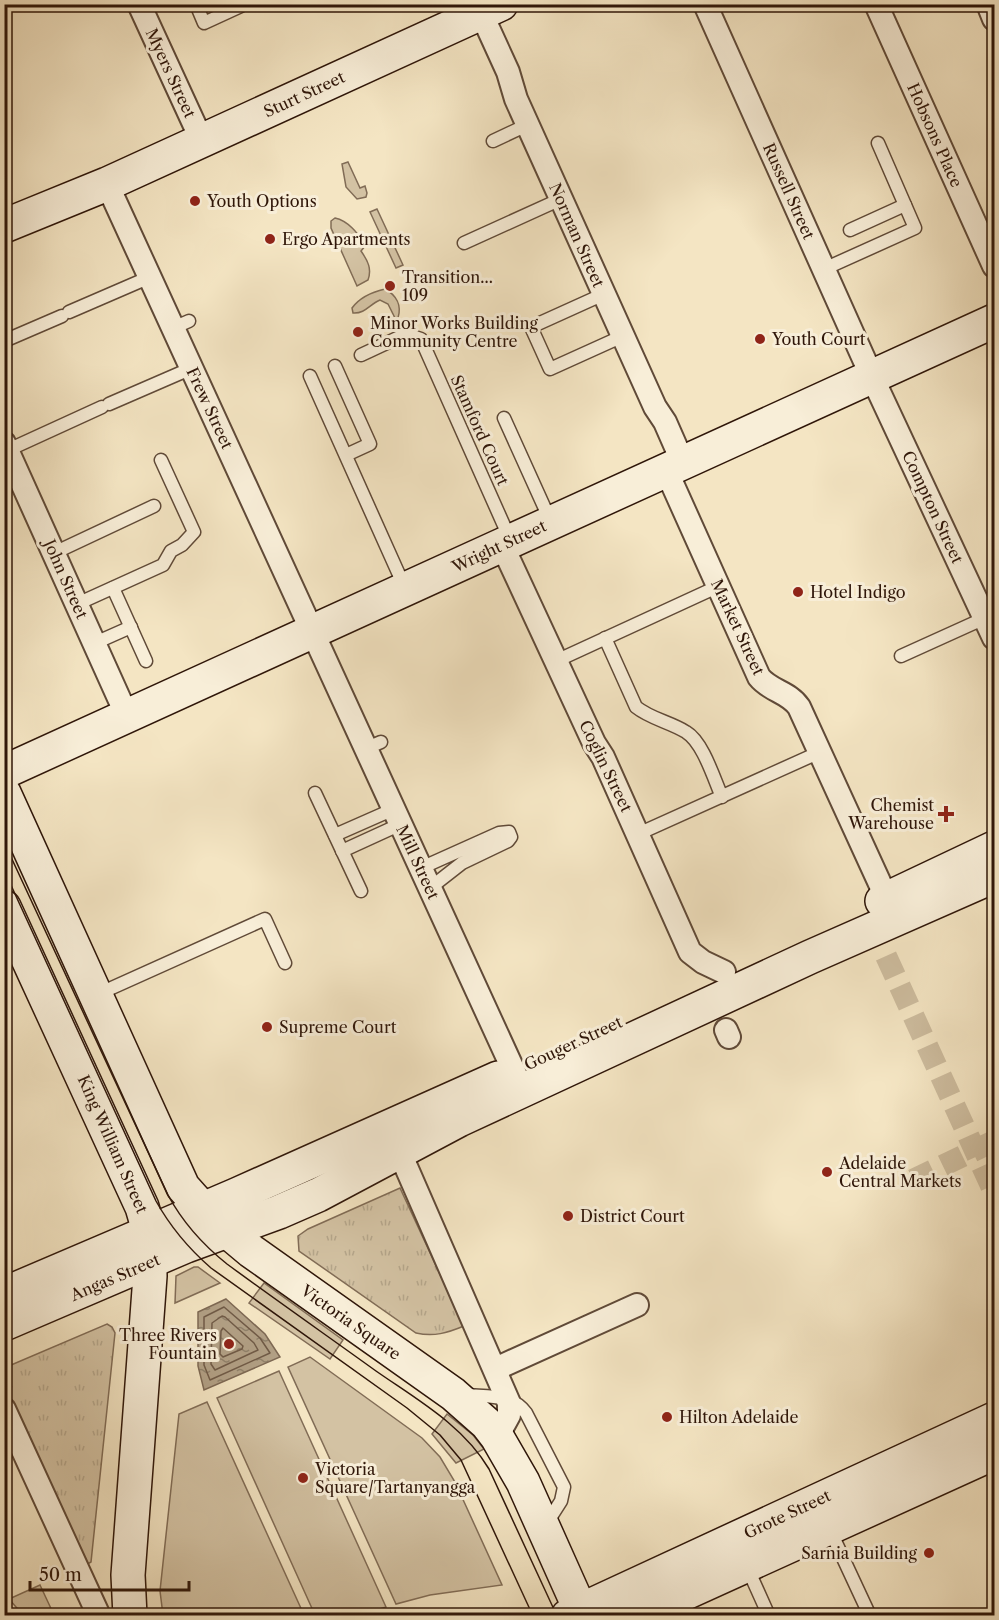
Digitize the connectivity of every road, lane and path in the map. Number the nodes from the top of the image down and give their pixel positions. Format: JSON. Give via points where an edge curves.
{"nodes":[{"id":1,"x":139,"y":4,"type":"edge"},
{"id":2,"x":196,"y":4,"type":"edge"},
{"id":3,"x":705,"y":4,"type":"edge"},
{"id":4,"x":876,"y":4,"type":"edge"},
{"id":5,"x":988,"y":4,"type":"edge"},
{"id":6,"x":241,"y":6,"type":"edge"},
{"id":7,"x":487,"y":8,"type":"edge"},
{"id":8,"x":994,"y":19,"type":"edge"},
{"id":9,"x":527,"y":124,"type":"junction"},
{"id":10,"x":202,"y":141,"type":"junction"},
{"id":11,"x":493,"y":141,"type":"dead end"},
{"id":12,"x":878,"y":143,"type":"dead end"},
{"id":13,"x":107,"y":184,"type":"junction"},
{"id":14,"x":561,"y":199,"type":"junction"},
{"id":15,"x":905,"y":205,"type":"junction"},
{"id":16,"x":4,"y":226,"type":"edge"},
{"id":17,"x":850,"y":230,"type":"dead end"},
{"id":18,"x":4,"y":241,"type":"edge"},
{"id":19,"x":464,"y":243,"type":"dead end"},
{"id":20,"x":994,"y":266,"type":"edge"},
{"id":21,"x":824,"y":269,"type":"junction"},
{"id":22,"x":150,"y":277,"type":"junction"},
{"id":23,"x":604,"y":294,"type":"junction"},
{"id":24,"x":994,"y":321,"type":"edge"},
{"id":25,"x":623,"y":336,"type":"junction"},
{"id":26,"x":4,"y":341,"type":"edge"},
{"id":27,"x":361,"y":355,"type":"dead end"},
{"id":28,"x":335,"y":366,"type":"dead end"},
{"id":29,"x":192,"y":368,"type":"junction"},
{"id":30,"x":310,"y":376,"type":"dead end"},
{"id":31,"x":872,"y":377,"type":"junction"},
{"id":32,"x":504,"y":418,"type":"dead end"},
{"id":33,"x":6,"y":446,"type":"edge"},
{"id":34,"x":346,"y":455,"type":"junction"},
{"id":35,"x":161,"y":460,"type":"dead end"},
{"id":36,"x":675,"y":466,"type":"junction"},
{"id":37,"x":154,"y":506,"type":"dead end"},
{"id":38,"x":551,"y":523,"type":"junction"},
{"id":39,"x":507,"y":543,"type":"junction"},
{"id":40,"x":54,"y":554,"type":"junction"},
{"id":41,"x":719,"y":586,"type":"junction"},
{"id":42,"x":113,"y":588,"type":"junction"},
{"id":43,"x":406,"y":589,"type":"junction"},
{"id":44,"x":77,"y":604,"type":"junction"},
{"id":45,"x":131,"y":627,"type":"junction"},
{"id":46,"x":991,"y":627,"type":"edge"},
{"id":47,"x":313,"y":631,"type":"junction"},
{"id":48,"x":605,"y":638,"type":"junction"},
{"id":49,"x":95,"y":643,"type":"junction"},
{"id":50,"x":901,"y":656,"type":"dead end"},
{"id":51,"x":146,"y":661,"type":"dead end"},
{"id":52,"x":556,"y":661,"type":"junction"},
{"id":53,"x":128,"y":716,"type":"junction"},
{"id":54,"x":820,"y":752,"type":"junction"},
{"id":55,"x":4,"y":772,"type":"edge"},
{"id":56,"x":4,"y":793,"type":"edge"},
{"id":57,"x":315,"y":793,"type":"dead end"},
{"id":58,"x":722,"y":797,"type":"junction"},
{"id":59,"x":398,"y":817,"type":"junction"},
{"id":60,"x":638,"y":834,"type":"junction"},
{"id":61,"x":335,"y":835,"type":"junction"},
{"id":62,"x":994,"y":848,"type":"edge"},
{"id":63,"x":342,"y":851,"type":"junction"},
{"id":64,"x":421,"y":868,"type":"junction"},
{"id":65,"x":994,"y":876,"type":"edge"},
{"id":66,"x":430,"y":888,"type":"junction"},
{"id":67,"x":360,"y":891,"type":"dead end"},
{"id":68,"x":887,"y":899,"type":"junction"},
{"id":69,"x":4,"y":907,"type":"edge"},
{"id":70,"x":285,"y":963,"type":"dead end"},
{"id":71,"x":724,"y":972,"type":"junction"},
{"id":72,"x":96,"y":995,"type":"junction"},
{"id":73,"x":519,"y":1081,"type":"junction"},
{"id":74,"x":333,"y":1150,"type":"junction"},
{"id":75,"x":400,"y":1153,"type":"junction"},
{"id":76,"x":202,"y":1209,"type":"junction"},
{"id":77,"x":226,"y":1231,"type":"junction"},
{"id":78,"x":150,"y":1246,"type":"junction"},
{"id":79,"x":4,"y":1294,"type":"edge"},
{"id":80,"x":637,"y":1305,"type":"dead end"},
{"id":81,"x":4,"y":1324,"type":"edge"},
{"id":82,"x":502,"y":1366,"type":"dead end"},
{"id":83,"x":453,"y":1394,"type":"junction"},
{"id":84,"x":507,"y":1399,"type":"junction"},
{"id":85,"x":4,"y":1409,"type":"edge"},
{"id":86,"x":994,"y":1419,"type":"edge"},
{"id":87,"x":497,"y":1437,"type":"junction"},
{"id":88,"x":994,"y":1453,"type":"edge"},
{"id":89,"x":543,"y":1528,"type":"junction"},
{"id":90,"x":829,"y":1528,"type":"junction"},
{"id":91,"x":746,"y":1566,"type":"junction"},
{"id":92,"x":572,"y":1614,"type":"edge"},
{"id":93,"x":99,"y":1616,"type":"edge"},
{"id":94,"x":130,"y":1616,"type":"edge"},
{"id":95,"x":635,"y":1616,"type":"edge"},
{"id":96,"x":769,"y":1616,"type":"edge"},
{"id":97,"x":870,"y":1616,"type":"edge"}],
"edges":[{"from":1,"to":10,"type":"street","name":"Myers Street"},
{"from":2,"to":6,"type":"lane","via":[[204,23]]},
{"from":3,"to":21,"type":"street","name":"Russell Street"},
{"from":4,"to":20,"type":"street","name":"Hobsons Place"},
{"from":5,"to":8,"type":"street"},
{"from":7,"to":9,"type":"street","name":"Norman Street"},
{"from":7,"to":10,"type":"street","name":"Sturt Street"},
{"from":9,"to":11,"type":"lane"},
{"from":9,"to":14,"type":"street","name":"Norman Street"},
{"from":10,"to":13,"type":"street","name":"Sturt Street"},
{"from":12,"to":15,"type":"lane"},
{"from":13,"to":16,"type":"street","name":"Sturt Street"},
{"from":13,"to":18,"type":"street","name":"Sturt Street"},
{"from":13,"to":22,"type":"street","name":"Frew Street"},
{"from":14,"to":19,"type":"lane"},
{"from":14,"to":23,"type":"street","name":"Norman Street"},
{"from":15,"to":17,"type":"lane"},
{"from":15,"to":21,"type":"lane","via":[[915,228]]},
{"from":21,"to":31,"type":"street","name":"Russell Street"},
{"from":22,"to":26,"type":"lane"},
{"from":22,"to":29,"type":"street","name":"Frew Street","via":[[181,324]]},
{"from":23,"to":25,"type":"street","name":"Norman Street"},
{"from":23,"to":25,"type":"lane","via":[[531,327],[550,369]]},
{"from":24,"to":31,"type":"street","name":"Wright Street"},
{"from":25,"to":36,"type":"street","name":"Norman Street","via":[[664,422]]},
{"from":27,"to":39,"type":"lane","name":"Stamford Court","via":[[406,334],[421,339]]},
{"from":28,"to":34,"type":"lane","via":[[370,444]]},
{"from":29,"to":33,"type":"lane"},
{"from":29,"to":47,"type":"street","name":"Frew Street"},
{"from":30,"to":34,"type":"lane"},
{"from":31,"to":36,"type":"street","name":"Wright Street"},
{"from":31,"to":46,"type":"street","name":"Compton Street"},
{"from":32,"to":38,"type":"lane"},
{"from":33,"to":40,"type":"street","name":"John Street"},
{"from":34,"to":43,"type":"lane"},
{"from":35,"to":42,"type":"lane","via":[[194,532],[171,551],[163,565]]},
{"from":36,"to":38,"type":"street","name":"Wright Street"},
{"from":36,"to":41,"type":"street","name":"Market Street"},
{"from":37,"to":40,"type":"lane"},
{"from":38,"to":39,"type":"street","name":"Wright Street"},
{"from":39,"to":43,"type":"street","name":"Wright Street"},
{"from":39,"to":52,"type":"street","name":"Coglin Street"},
{"from":40,"to":44,"type":"street","name":"John Street"},
{"from":41,"to":48,"type":"lane"},
{"from":41,"to":54,"type":"street","name":"Market Street","via":[[759,677],[765,685],[793,699]]},
{"from":42,"to":44,"type":"lane"},
{"from":42,"to":45,"type":"lane"},
{"from":43,"to":47,"type":"street","name":"Wright Street"},
{"from":44,"to":49,"type":"street","name":"John Street"},
{"from":45,"to":49,"type":"lane"},
{"from":45,"to":51,"type":"lane"},
{"from":46,"to":50,"type":"lane"},
{"from":47,"to":53,"type":"street","name":"Wright Street"},
{"from":47,"to":59,"type":"street","name":"Mill Street","via":[[374,745]]},
{"from":48,"to":52,"type":"lane"},
{"from":48,"to":58,"type":"lane","via":[[636,707],[697,741]]},
{"from":49,"to":53,"type":"street","name":"John Street"},
{"from":52,"to":60,"type":"street","name":"Coglin Street"},
{"from":53,"to":55,"type":"street","name":"Wright Street"},
{"from":54,"to":58,"type":"lane"},
{"from":54,"to":68,"type":"street","name":"Market Street"},
{"from":56,"to":72,"type":"street"},
{"from":57,"to":61,"type":"lane"},
{"from":58,"to":60,"type":"lane"},
{"from":59,"to":61,"type":"lane"},
{"from":59,"to":63,"type":"lane"},
{"from":59,"to":64,"type":"street","name":"Mill Street"},
{"from":60,"to":71,"type":"street","name":"Coglin Street","via":[[690,952]]},
{"from":61,"to":63,"type":"lane"},
{"from":62,"to":68,"type":"street","name":"Gouger Street"},
{"from":63,"to":67,"type":"lane"},
{"from":64,"to":66,"type":"street","name":"Mill Street"},
{"from":64,"to":66,"type":"lane","via":[[499,833],[508,832],[511,837],[462,863]]},
{"from":65,"to":73,"type":"street","name":"Gouger Street"},
{"from":66,"to":73,"type":"street","name":"Mill Street"},
{"from":68,"to":71,"type":"street","name":"Gouger Street"},
{"from":69,"to":78,"type":"street","name":"King William Street","via":[[142,1207]]},
{"from":70,"to":72,"type":"lane","via":[[265,919]]},
{"from":71,"to":73,"type":"street","name":"Gouger Street"},
{"from":72,"to":76,"type":"street","via":[[183,1187]]},
{"from":73,"to":74,"type":"street","name":"Gouger Street"},
{"from":73,"to":75,"type":"street","name":"Gouger Street"},
{"from":74,"to":75,"type":"street","via":[[360,1146]]},
{"from":74,"to":76,"type":"street","name":"Gouger Street"},
{"from":75,"to":77,"type":"street","name":"Gouger Street","via":[[318,1195]]},
{"from":75,"to":84,"type":"street"},
{"from":76,"to":77,"type":"street","name":"Victoria Square"},
{"from":76,"to":78,"type":"street","name":"Gouger Street"},
{"from":77,"to":78,"type":"street","name":"Angas Street"},
{"from":77,"to":83,"type":"street","name":"Victoria Square"},
{"from":78,"to":79,"type":"street","name":"Angas Street"},
{"from":78,"to":81,"type":"street","name":"Angas Street"},
{"from":78,"to":94,"type":"street","name":"King William Street","via":[[128,1575]]},
{"from":80,"to":82,"type":"street"},
{"from":83,"to":84,"type":"lane"},
{"from":83,"to":87,"type":"street","name":"Victoria Square"},
{"from":84,"to":87,"type":"street","via":[[510,1410]]},
{"from":84,"to":89,"type":"lane","via":[[517,1402],[526,1413],[564,1487],[561,1501]]},
{"from":85,"to":93,"type":"street"},
{"from":86,"to":92,"type":"street","name":"Grote Street"},
{"from":87,"to":89,"type":"street","name":"Victoria Square"},
{"from":88,"to":90,"type":"street","name":"Grote Street"},
{"from":89,"to":92,"type":"street","name":"Victoria Square"},
{"from":90,"to":91,"type":"street","name":"Grote Street"},
{"from":90,"to":97,"type":"lane"},
{"from":91,"to":95,"type":"street","name":"Grote Street"},
{"from":91,"to":96,"type":"lane"}]}
